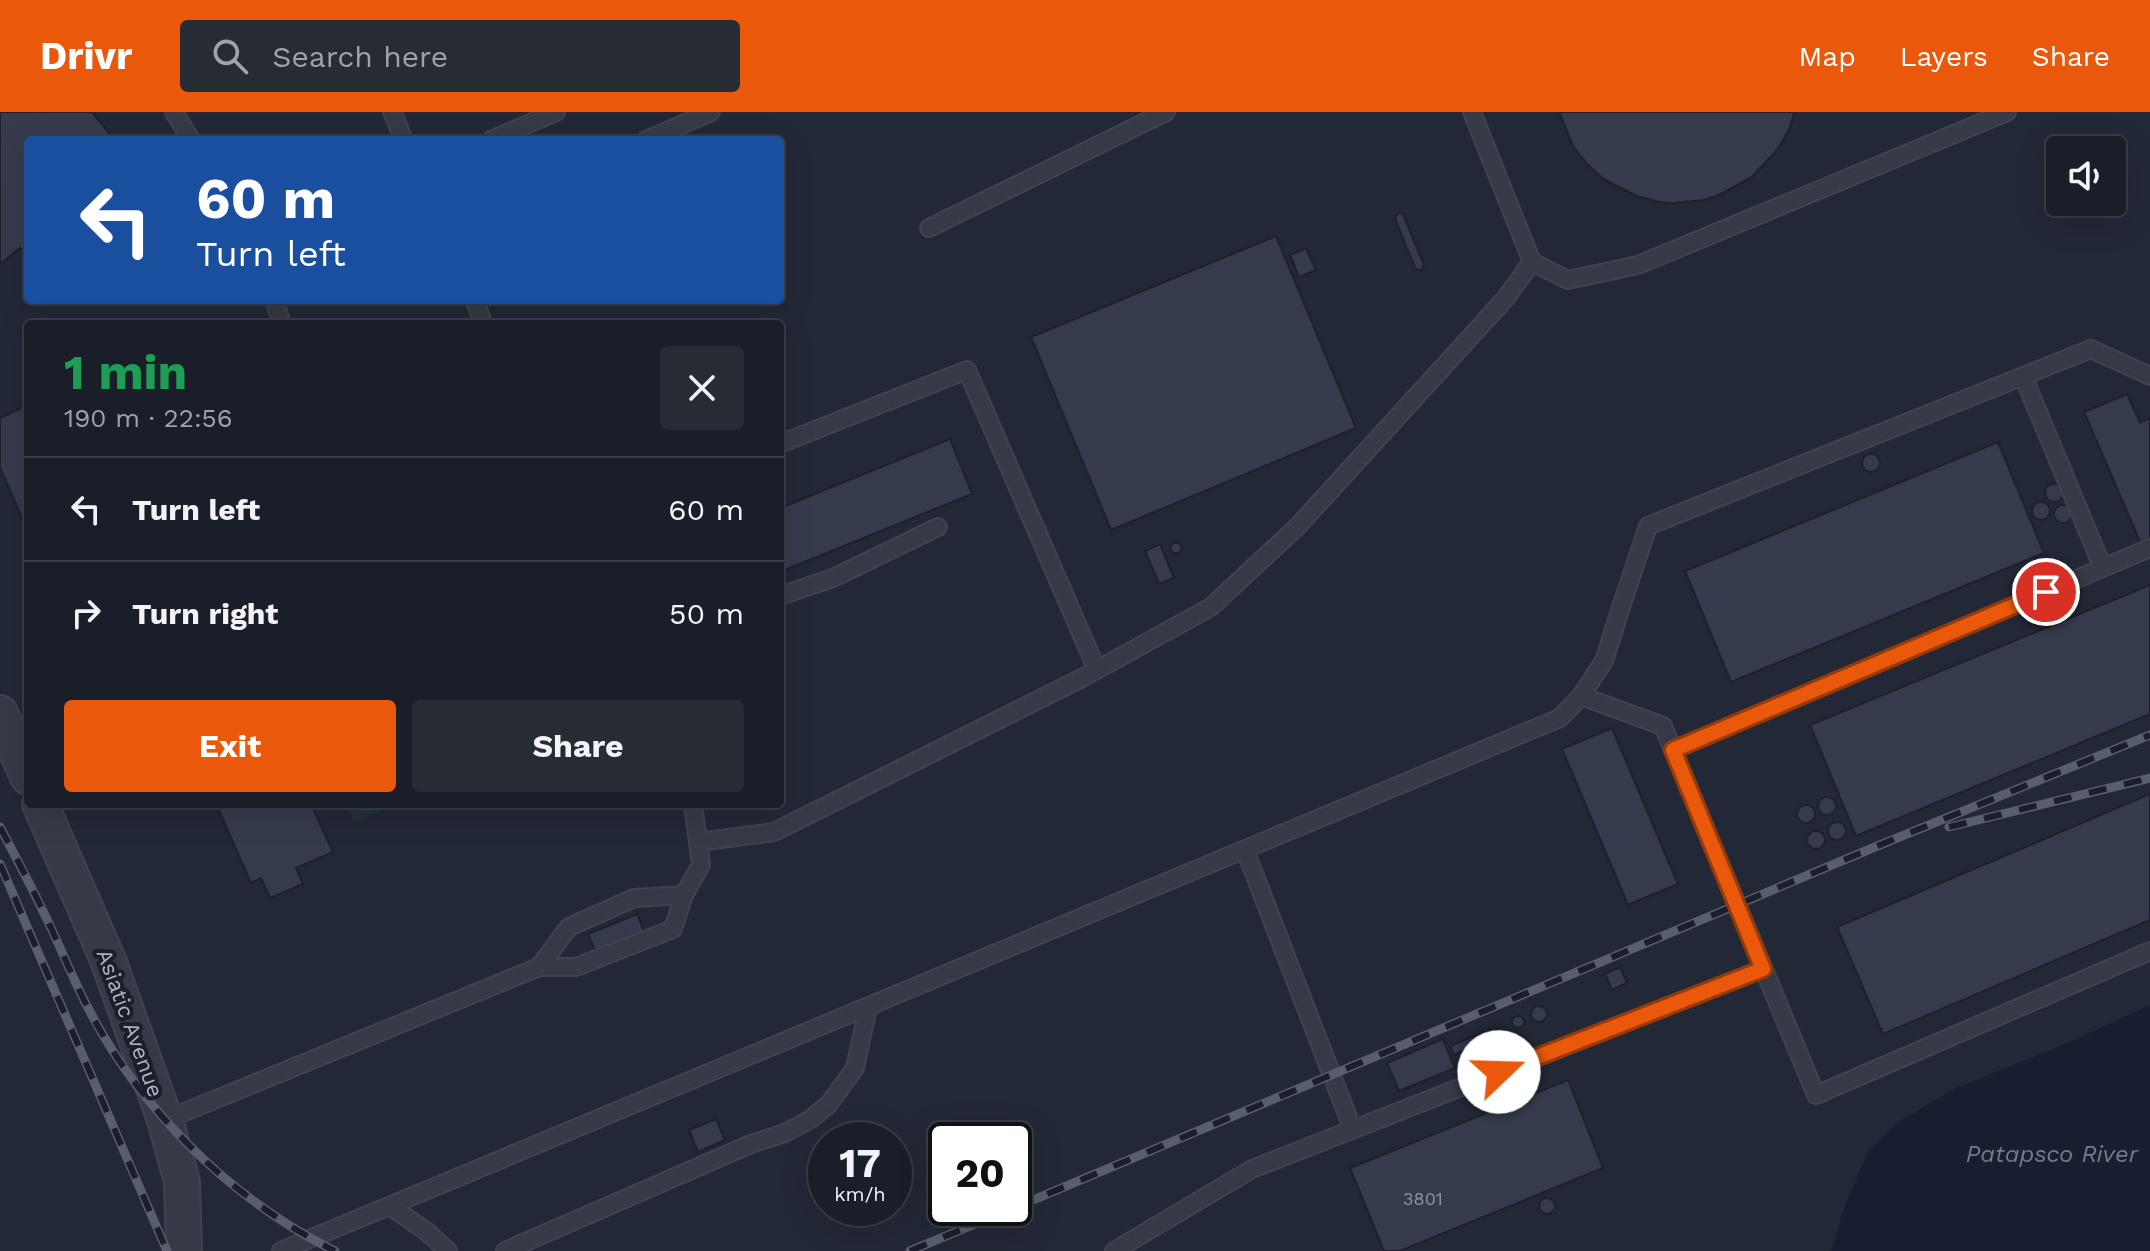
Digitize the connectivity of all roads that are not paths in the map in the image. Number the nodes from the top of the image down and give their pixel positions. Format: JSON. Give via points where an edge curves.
{"nodes":[{"id":1,"x":174,"y":112,"type":"edge"},
{"id":2,"x":392,"y":112,"type":"edge"},
{"id":3,"x":556,"y":112,"type":"edge"},
{"id":4,"x":711,"y":112,"type":"edge"},
{"id":5,"x":1166,"y":112,"type":"edge"},
{"id":6,"x":1472,"y":112,"type":"edge"},
{"id":7,"x":2007,"y":112,"type":"edge"},
{"id":8,"x":189,"y":136,"type":"edge"},
{"id":9,"x":402,"y":136,"type":"edge"},
{"id":10,"x":500,"y":136,"type":"edge"},
{"id":11,"x":655,"y":136,"type":"edge"},
{"id":12,"x":929,"y":228,"type":"dead end"},
{"id":13,"x":1532,"y":262,"type":"junction"},
{"id":14,"x":2023,"y":376,"type":"junction"},
{"id":15,"x":2150,"y":376,"type":"edge"},
{"id":16,"x":784,"y":442,"type":"edge"},
{"id":17,"x":938,"y":527,"type":"dead end"},
{"id":18,"x":2150,"y":548,"type":"edge"},
{"id":19,"x":2103,"y":568,"type":"junction"},
{"id":20,"x":784,"y":595,"type":"edge"},
{"id":21,"x":1097,"y":670,"type":"junction"},
{"id":22,"x":1581,"y":696,"type":"junction"},
{"id":23,"x":0,"y":713,"type":"edge"},
{"id":24,"x":1673,"y":750,"type":"junction"},
{"id":25,"x":24,"y":768,"type":"edge"},
{"id":26,"x":42,"y":808,"type":"edge"},
{"id":27,"x":694,"y":808,"type":"edge"},
{"id":28,"x":698,"y":842,"type":"junction"},
{"id":29,"x":1245,"y":850,"type":"junction"},
{"id":30,"x":684,"y":895,"type":"junction"},
{"id":31,"x":2150,"y":951,"type":"edge"},
{"id":32,"x":539,"y":967,"type":"junction"},
{"id":33,"x":1763,"y":969,"type":"junction"},
{"id":34,"x":868,"y":1007,"type":"junction"},
{"id":35,"x":165,"y":1120,"type":"junction"},
{"id":36,"x":1353,"y":1130,"type":"junction"},
{"id":37,"x":391,"y":1207,"type":"junction"},
{"id":38,"x":184,"y":1251,"type":"edge"},
{"id":39,"x":281,"y":1251,"type":"edge"},
{"id":40,"x":448,"y":1251,"type":"edge"},
{"id":41,"x":505,"y":1251,"type":"edge"},
{"id":42,"x":1114,"y":1251,"type":"edge"}],
"edges":[{"from":1,"to":8,"type":"lane"},
{"from":2,"to":9,"type":"lane"},
{"from":3,"to":10,"type":"lane"},
{"from":4,"to":11,"type":"lane"},
{"from":5,"to":12,"type":"lane"},
{"from":6,"to":13,"type":"lane"},
{"from":7,"to":13,"type":"lane","via":[[1638,265],[1568,280]]},
{"from":13,"to":21,"type":"lane","via":[[1505,299],[1288,536],[1211,607]]},
{"from":14,"to":15,"type":"lane","via":[[2091,349]]},
{"from":14,"to":19,"type":"lane"},
{"from":14,"to":22,"type":"lane","via":[[1648,526],[1604,661]]},
{"from":16,"to":21,"type":"lane","via":[[967,370]]},
{"from":17,"to":20,"type":"lane","via":[[833,578]]},
{"from":18,"to":19,"type":"lane"},
{"from":19,"to":24,"type":"lane"},
{"from":21,"to":28,"type":"lane","via":[[774,832]]},
{"from":22,"to":24,"type":"lane","via":[[1663,726]]},
{"from":22,"to":29,"type":"lane","via":[[1560,718]]},
{"from":23,"to":25,"type":"street"},
{"from":24,"to":33,"type":"lane"},
{"from":26,"to":35,"type":"street","name":"Asiatic Avenue","via":[[108,960]]},
{"from":27,"to":28,"type":"lane"},
{"from":28,"to":30,"type":"lane","via":[[701,865]]},
{"from":29,"to":34,"type":"lane"},
{"from":29,"to":36,"type":"lane"},
{"from":30,"to":32,"type":"lane","via":[[634,898],[569,927]]},
{"from":30,"to":32,"type":"lane","via":[[673,929],[576,967]]},
{"from":31,"to":33,"type":"lane","via":[[1816,1095]]},
{"from":32,"to":35,"type":"lane"},
{"from":33,"to":36,"type":"lane"},
{"from":34,"to":37,"type":"lane"},
{"from":34,"to":41,"type":"lane","via":[[855,1068],[811,1119]]},
{"from":35,"to":38,"type":"street","name":"Asiatic Avenue","via":[[182,1182]]},
{"from":36,"to":42,"type":"lane","via":[[1252,1169]]},
{"from":37,"to":39,"type":"lane"},
{"from":37,"to":40,"type":"lane"}]}
